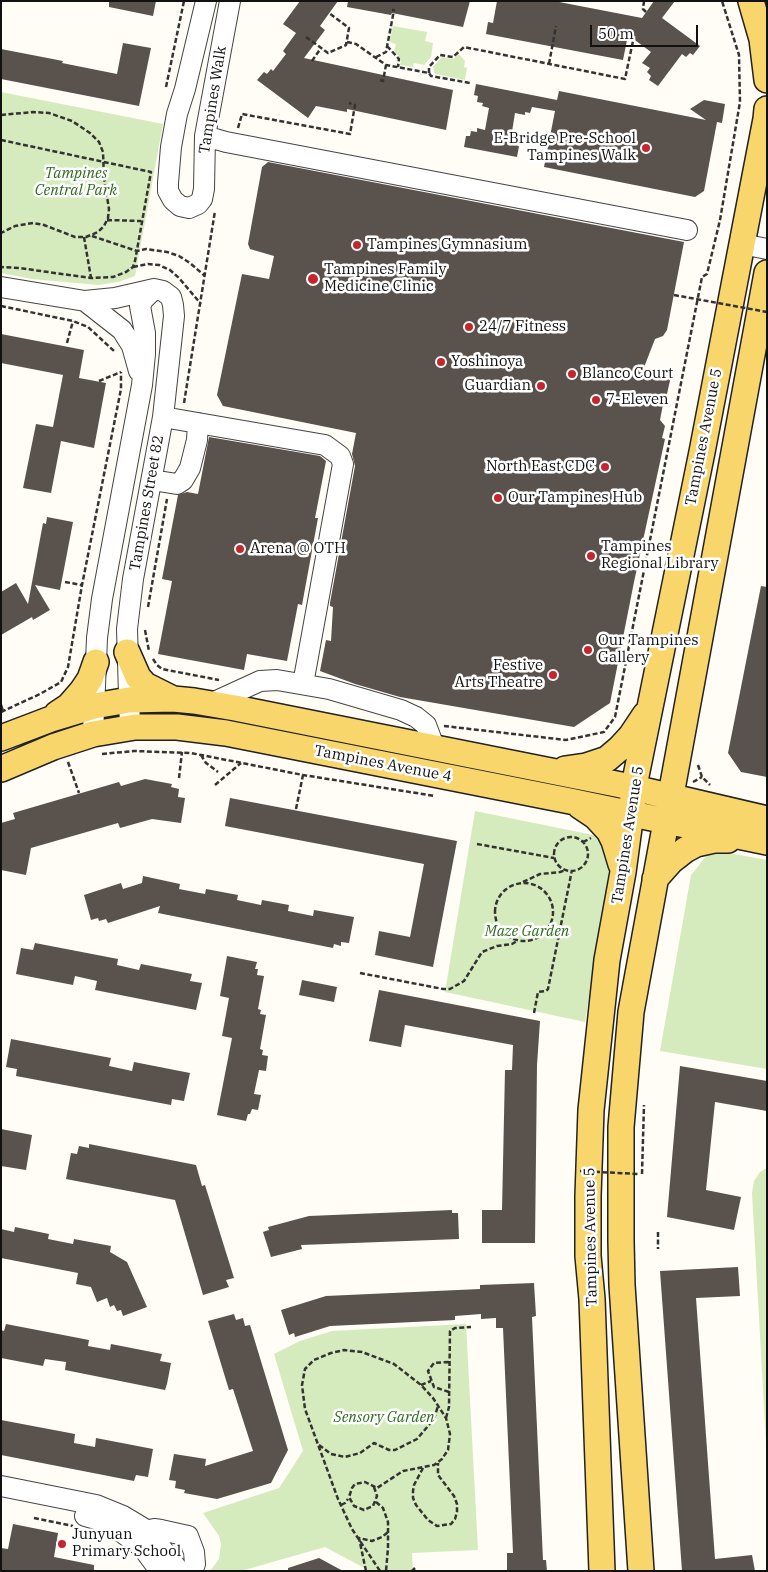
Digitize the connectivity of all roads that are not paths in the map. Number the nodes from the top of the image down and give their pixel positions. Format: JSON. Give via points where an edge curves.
{"nodes":[{"id":1,"x":206,"y":1,"type":"edge"},
{"id":2,"x":230,"y":1,"type":"edge"},
{"id":3,"x":751,"y":1,"type":"edge"},
{"id":4,"x":767,"y":80,"type":"edge"},
{"id":5,"x":767,"y":109,"type":"edge"},
{"id":6,"x":205,"y":136,"type":"junction"},
{"id":7,"x":687,"y":230,"type":"dead end"},
{"id":8,"x":767,"y":249,"type":"edge"},
{"id":9,"x":740,"y":254,"type":"junction"},
{"id":10,"x":767,"y":269,"type":"edge"},
{"id":11,"x":767,"y":273,"type":"edge"},
{"id":12,"x":1,"y":287,"type":"edge"},
{"id":13,"x":154,"y":289,"type":"junction"},
{"id":14,"x":86,"y":301,"type":"junction"},
{"id":15,"x":142,"y":385,"type":"junction"},
{"id":16,"x":181,"y":420,"type":"junction"},
{"id":17,"x":161,"y":482,"type":"junction"},
{"id":18,"x":127,"y":652,"type":"junction"},
{"id":19,"x":96,"y":662,"type":"junction"},
{"id":20,"x":303,"y":684,"type":"junction"},
{"id":21,"x":216,"y":692,"type":"junction"},
{"id":22,"x":173,"y":699,"type":"junction"},
{"id":23,"x":129,"y":700,"type":"junction"},
{"id":24,"x":651,"y":704,"type":"junction"},
{"id":25,"x":94,"y":706,"type":"junction"},
{"id":26,"x":51,"y":719,"type":"junction"},
{"id":27,"x":130,"y":728,"type":"junction"},
{"id":28,"x":681,"y":737,"type":"junction"},
{"id":29,"x":1,"y":738,"type":"edge"},
{"id":30,"x":96,"y":744,"type":"junction"},
{"id":31,"x":436,"y":749,"type":"junction"},
{"id":32,"x":1,"y":769,"type":"edge"},
{"id":33,"x":550,"y":771,"type":"junction"},
{"id":34,"x":635,"y":788,"type":"junction"},
{"id":35,"x":670,"y":796,"type":"junction"},
{"id":36,"x":570,"y":801,"type":"junction"},
{"id":37,"x":733,"y":812,"type":"junction"},
{"id":38,"x":631,"y":814,"type":"junction"},
{"id":39,"x":666,"y":821,"type":"junction"},
{"id":40,"x":763,"y":834,"type":"edge"},
{"id":41,"x":622,"y":872,"type":"junction"},
{"id":42,"x":655,"y":879,"type":"junction"},
{"id":43,"x":1,"y":1486,"type":"edge"},
{"id":44,"x":1,"y":1499,"type":"edge"},
{"id":45,"x":148,"y":1531,"type":"junction"},
{"id":46,"x":160,"y":1571,"type":"edge"},
{"id":47,"x":179,"y":1571,"type":"edge"},
{"id":48,"x":192,"y":1571,"type":"edge"},
{"id":49,"x":602,"y":1571,"type":"edge"},
{"id":50,"x":641,"y":1571,"type":"edge"}],
"edges":[{"from":1,"to":6,"type":"street","name":"Tampines Walk","via":[[171,147],[168,191],[173,200],[183,207],[196,206],[202,199]]},
{"from":2,"to":6,"type":"street","name":"Tampines Walk"},
{"from":3,"to":4,"type":"main road","via":[[762,38]]},
{"from":5,"to":9,"type":"main road","name":"Tampines Avenue 5"},
{"from":6,"to":7,"type":"street"},
{"from":8,"to":9,"type":"street"},
{"from":9,"to":10,"type":"street"},
{"from":9,"to":24,"type":"main road","name":"Tampines Avenue 5"},
{"from":11,"to":28,"type":"main road","name":"Tampines Avenue 5"},
{"from":12,"to":14,"type":"street","name":"Tampines Street 82"},
{"from":13,"to":14,"type":"street","name":"Tampines Street 82"},
{"from":13,"to":15,"type":"street","name":"Tampines Street 82","via":[[140,306],[145,333]]},
{"from":13,"to":16,"type":"street","name":"Tampines Street 82","via":[[171,297],[174,305]]},
{"from":14,"to":15,"type":"street","name":"Tampines Street 82","via":[[122,330],[132,346]]},
{"from":15,"to":19,"type":"street","name":"Tampines Street 82","via":[[102,599]]},
{"from":16,"to":17,"type":"street","name":"Tampines Street 82"},
{"from":16,"to":17,"type":"street","via":[[197,440],[190,468],[177,484]]},
{"from":16,"to":20,"type":"street","via":[[325,445],[340,456],[343,464]]},
{"from":17,"to":18,"type":"street","name":"Tampines Street 82","via":[[133,579]]},
{"from":18,"to":22,"type":"main road","via":[[138,678]]},
{"from":18,"to":23,"type":"street","name":"Tampines Street 82"},
{"from":19,"to":25,"type":"street","name":"Tampines Street 82"},
{"from":19,"to":26,"type":"main road","via":[[82,691]]},
{"from":20,"to":21,"type":"street","via":[[260,681]]},
{"from":20,"to":31,"type":"street","via":[[401,710],[416,717],[426,725]]},
{"from":21,"to":22,"type":"main road","name":"Tampines Avenue 4"},
{"from":21,"to":31,"type":"main road","name":"Tampines Avenue 4"},
{"from":22,"to":23,"type":"main road","name":"Tampines Avenue 4"},
{"from":23,"to":25,"type":"main road","name":"Tampines Avenue 4"},
{"from":23,"to":27,"type":"street","name":"Tampines Street 82"},
{"from":24,"to":33,"type":"main road","via":[[631,736],[606,759],[586,766]]},
{"from":24,"to":34,"type":"main road","name":"Tampines Avenue 5"},
{"from":25,"to":26,"type":"main road","name":"Tampines Avenue 4"},
{"from":25,"to":30,"type":"street","name":"Tampines Street 82"},
{"from":26,"to":29,"type":"main road","name":"Tampines Avenue 4"},
{"from":27,"to":30,"type":"main road","name":"Tampines Avenue 4"},
{"from":27,"to":36,"type":"main road","name":"Tampines Avenue 4","via":[[177,727],[226,733]]},
{"from":28,"to":35,"type":"main road","name":"Tampines Avenue 5"},
{"from":28,"to":37,"type":"main road","via":[[682,758],[696,788]]},
{"from":30,"to":32,"type":"main road","name":"Tampines Avenue 4","via":[[53,747]]},
{"from":31,"to":33,"type":"main road","name":"Tampines Avenue 4"},
{"from":33,"to":34,"type":"main road","name":"Tampines Avenue 4"},
{"from":34,"to":35,"type":"main road","name":"Tampines Avenue 4"},
{"from":34,"to":38,"type":"main road","name":"Tampines Avenue 5"},
{"from":35,"to":37,"type":"main road","name":"Tampines Avenue 4"},
{"from":35,"to":39,"type":"main road","name":"Tampines Avenue 5"},
{"from":36,"to":38,"type":"main road","name":"Tampines Avenue 4"},
{"from":36,"to":41,"type":"main road","via":[[595,816],[609,831]]},
{"from":37,"to":40,"type":"main road","name":"Tampines Avenue 4"},
{"from":38,"to":39,"type":"main road","name":"Tampines Avenue 4"},
{"from":38,"to":41,"type":"main road","name":"Tampines Avenue 5"},
{"from":39,"to":40,"type":"main road","name":"Tampines Avenue 4"},
{"from":39,"to":42,"type":"main road","name":"Tampines Avenue 5"},
{"from":40,"to":42,"type":"main road","via":[[696,844],[671,861]]},
{"from":41,"to":49,"type":"main road","name":"Tampines Avenue 5","via":[[607,960],[591,1110],[588,1188]]},
{"from":42,"to":50,"type":"main road","name":"Tampines Avenue 5","via":[[631,1012],[622,1127],[622,1285]]},
{"from":43,"to":45,"type":"street","via":[[96,1505]]},
{"from":44,"to":46,"type":"street","via":[[99,1520],[142,1548]]},
{"from":45,"to":47,"type":"street"},
{"from":45,"to":48,"type":"street","via":[[154,1529],[188,1536],[194,1552]]}]}
